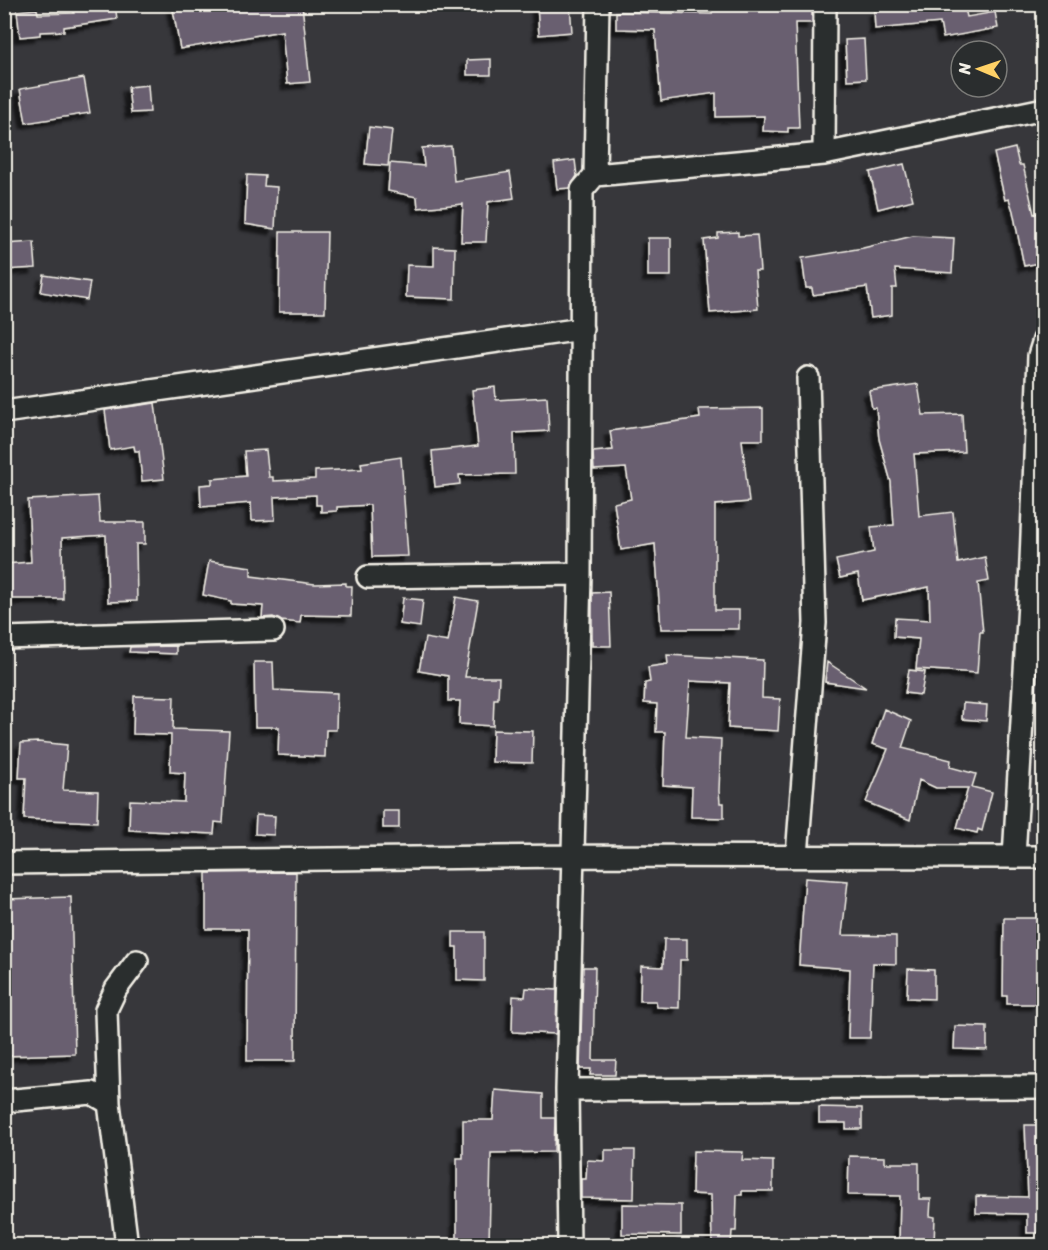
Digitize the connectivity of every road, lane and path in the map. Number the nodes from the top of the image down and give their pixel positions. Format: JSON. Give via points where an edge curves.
{"nodes":[{"id":1,"x":598,"y":4,"type":"edge"},
{"id":2,"x":825,"y":4,"type":"edge"},
{"id":3,"x":1044,"y":109,"type":"edge"},
{"id":4,"x":824,"y":154,"type":"junction"},
{"id":5,"x":595,"y":175,"type":"junction"},
{"id":6,"x":582,"y":329,"type":"junction"},
{"id":7,"x":1044,"y":340,"type":"edge"},
{"id":8,"x":808,"y":378,"type":"dead end"},
{"id":9,"x":4,"y":412,"type":"edge"},
{"id":10,"x":580,"y":574,"type":"junction"},
{"id":11,"x":368,"y":577,"type":"dead end"},
{"id":12,"x":273,"y":630,"type":"dead end"},
{"id":13,"x":4,"y":638,"type":"edge"},
{"id":14,"x":571,"y":856,"type":"junction"},
{"id":15,"x":797,"y":856,"type":"junction"},
{"id":16,"x":1014,"y":857,"type":"junction"},
{"id":17,"x":1044,"y":857,"type":"edge"},
{"id":18,"x":4,"y":863,"type":"edge"},
{"id":19,"x":137,"y":961,"type":"dead end"},
{"id":20,"x":1044,"y":1087,"type":"edge"},
{"id":21,"x":567,"y":1090,"type":"junction"},
{"id":22,"x":4,"y":1101,"type":"edge"},
{"id":23,"x":109,"y":1103,"type":"junction"},
{"id":24,"x":127,"y":1245,"type":"edge"},
{"id":25,"x":569,"y":1245,"type":"edge"}],
"edges":[{"from":1,"to":5,"type":"street"},
{"from":2,"to":4,"type":"street"},
{"from":3,"to":4,"type":"street"},
{"from":4,"to":5,"type":"street"},
{"from":5,"to":6,"type":"street","via":[[582,190]]},
{"from":6,"to":9,"type":"street"},
{"from":6,"to":10,"type":"street"},
{"from":7,"to":16,"type":"street","via":[[1039,356]]},
{"from":8,"to":15,"type":"street","via":[[815,623]]},
{"from":10,"to":11,"type":"street"},
{"from":10,"to":14,"type":"street"},
{"from":12,"to":13,"type":"street"},
{"from":14,"to":15,"type":"street"},
{"from":14,"to":18,"type":"street"},
{"from":14,"to":21,"type":"street"},
{"from":15,"to":16,"type":"street"},
{"from":16,"to":17,"type":"street"},
{"from":19,"to":23,"type":"street","via":[[106,1010]]},
{"from":20,"to":21,"type":"street"},
{"from":21,"to":25,"type":"street"},
{"from":22,"to":23,"type":"street","via":[[92,1093]]},
{"from":23,"to":24,"type":"street"}]}
